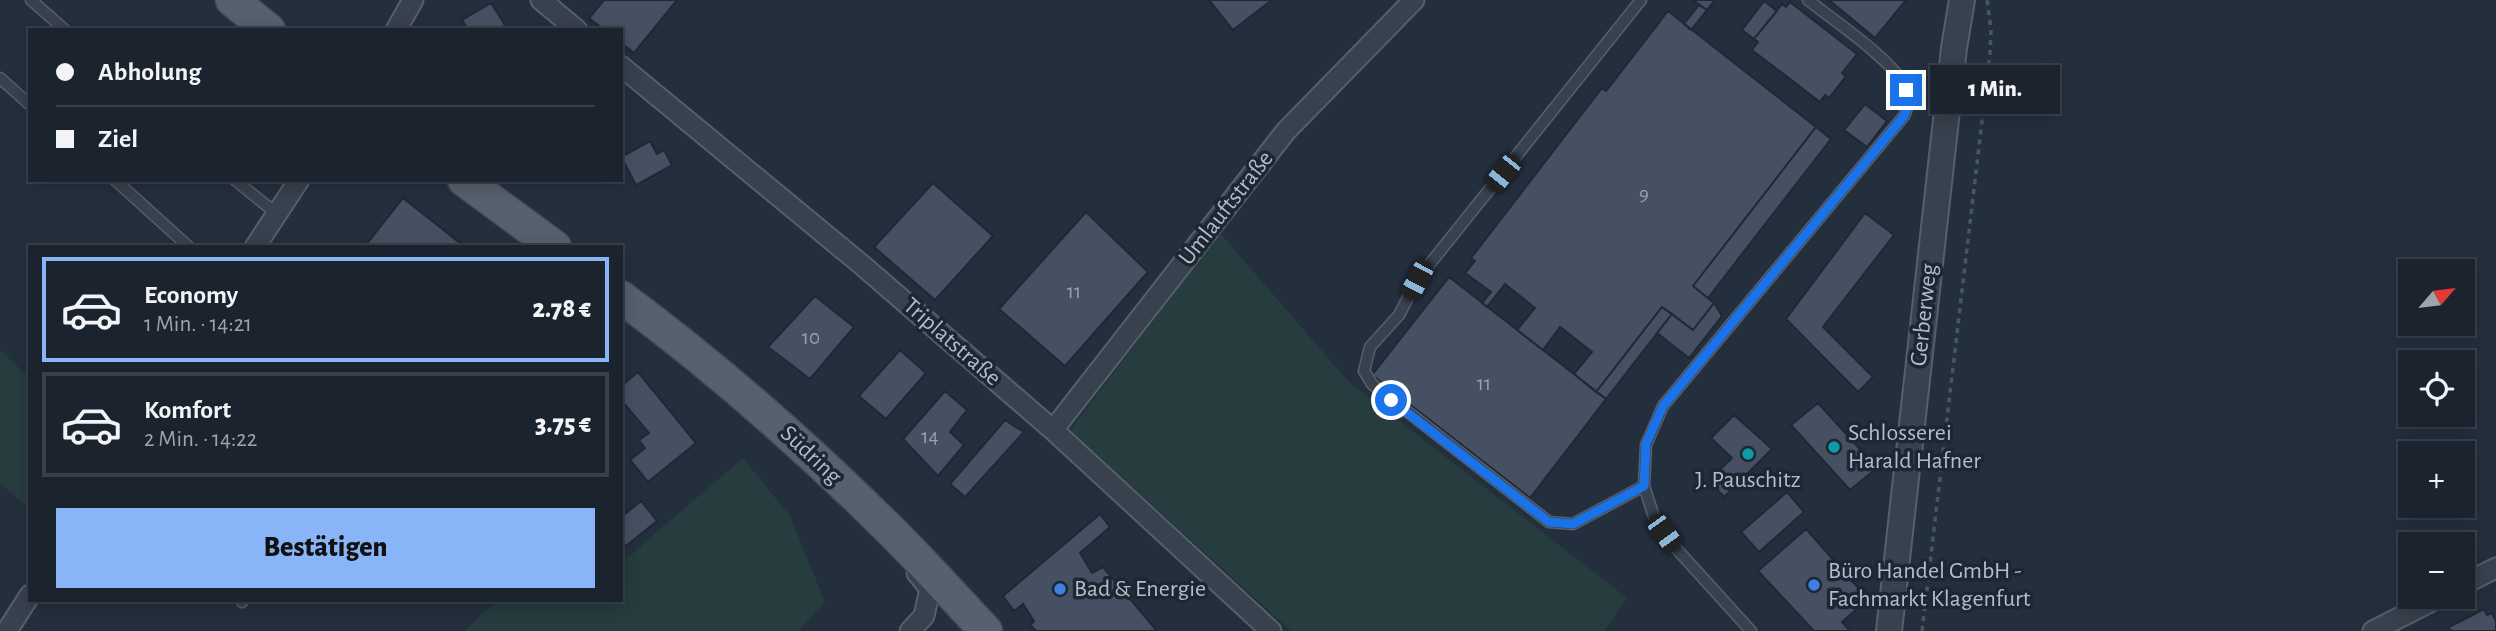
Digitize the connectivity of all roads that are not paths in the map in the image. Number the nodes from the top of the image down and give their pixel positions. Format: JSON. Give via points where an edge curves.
{"nodes":[{"id":1,"x":32,"y":0,"type":"edge"},
{"id":2,"x":232,"y":0,"type":"edge"},
{"id":3,"x":414,"y":0,"type":"edge"},
{"id":4,"x":541,"y":0,"type":"edge"},
{"id":5,"x":1413,"y":0,"type":"edge"},
{"id":6,"x":1641,"y":0,"type":"edge"},
{"id":7,"x":1808,"y":0,"type":"edge"},
{"id":8,"x":1962,"y":0,"type":"edge"},
{"id":9,"x":63,"y":28,"type":"edge"},
{"id":10,"x":267,"y":28,"type":"edge"},
{"id":11,"x":397,"y":28,"type":"edge"},
{"id":12,"x":575,"y":28,"type":"edge"},
{"id":13,"x":623,"y":68,"type":"edge"},
{"id":14,"x":0,"y":79,"type":"edge"},
{"id":15,"x":28,"y":103,"type":"edge"},
{"id":16,"x":117,"y":182,"type":"edge"},
{"id":17,"x":237,"y":182,"type":"edge"},
{"id":18,"x":298,"y":182,"type":"edge"},
{"id":19,"x":467,"y":182,"type":"edge"},
{"id":20,"x":277,"y":214,"type":"junction"},
{"id":21,"x":187,"y":245,"type":"edge"},
{"id":22,"x":257,"y":245,"type":"edge"},
{"id":23,"x":552,"y":245,"type":"edge"},
{"id":24,"x":623,"y":298,"type":"edge"},
{"id":25,"x":1053,"y":430,"type":"junction"},
{"id":26,"x":1644,"y":486,"type":"junction"},
{"id":27,"x":885,"y":524,"type":"junction"},
{"id":28,"x":2496,"y":568,"type":"edge"},
{"id":29,"x":2475,"y":579,"type":"edge"},
{"id":30,"x":28,"y":598,"type":"edge"},
{"id":31,"x":2416,"y":609,"type":"edge"},
{"id":32,"x":924,"y":617,"type":"junction"},
{"id":33,"x":7,"y":631,"type":"edge"},
{"id":34,"x":910,"y":631,"type":"edge"},
{"id":35,"x":973,"y":631,"type":"edge"},
{"id":36,"x":986,"y":631,"type":"edge"},
{"id":37,"x":1271,"y":631,"type":"edge"},
{"id":38,"x":1751,"y":631,"type":"edge"},
{"id":39,"x":1889,"y":631,"type":"edge"},
{"id":40,"x":2373,"y":631,"type":"edge"}],
"edges":[{"from":1,"to":9,"type":"lane"},
{"from":2,"to":10,"type":"main road"},
{"from":3,"to":11,"type":"street"},
{"from":4,"to":12,"type":"street"},
{"from":5,"to":25,"type":"street","name":"Umlauftstraße","via":[[1286,131]]},
{"from":6,"to":26,"type":"lane","via":[[1417,280],[1399,315],[1370,346],[1364,371],[1372,384],[1549,522],[1573,524]]},
{"from":7,"to":26,"type":"lane","via":[[1897,72],[1909,103],[1904,116],[1663,406],[1646,444]]},
{"from":8,"to":39,"type":"street","name":"Gerberweg"},
{"from":13,"to":25,"type":"street","name":"Triplatstraße"},
{"from":14,"to":15,"type":"lane"},
{"from":16,"to":21,"type":"lane"},
{"from":17,"to":20,"type":"lane"},
{"from":18,"to":20,"type":"street"},
{"from":19,"to":23,"type":"main road"},
{"from":20,"to":22,"type":"street"},
{"from":24,"to":27,"type":"main road","name":"Südring","via":[[799,442]]},
{"from":25,"to":37,"type":"street","name":"Triplatstraße"},
{"from":26,"to":38,"type":"lane","via":[[1655,520],[1667,537]]},
{"from":27,"to":32,"type":"street","via":[[930,589]]},
{"from":27,"to":36,"type":"main road","name":"Südring"},
{"from":28,"to":29,"type":"street"},
{"from":30,"to":33,"type":"street"},
{"from":31,"to":40,"type":"street"},
{"from":32,"to":34,"type":"street"},
{"from":32,"to":35,"type":"street","via":[[953,612]]}]}
